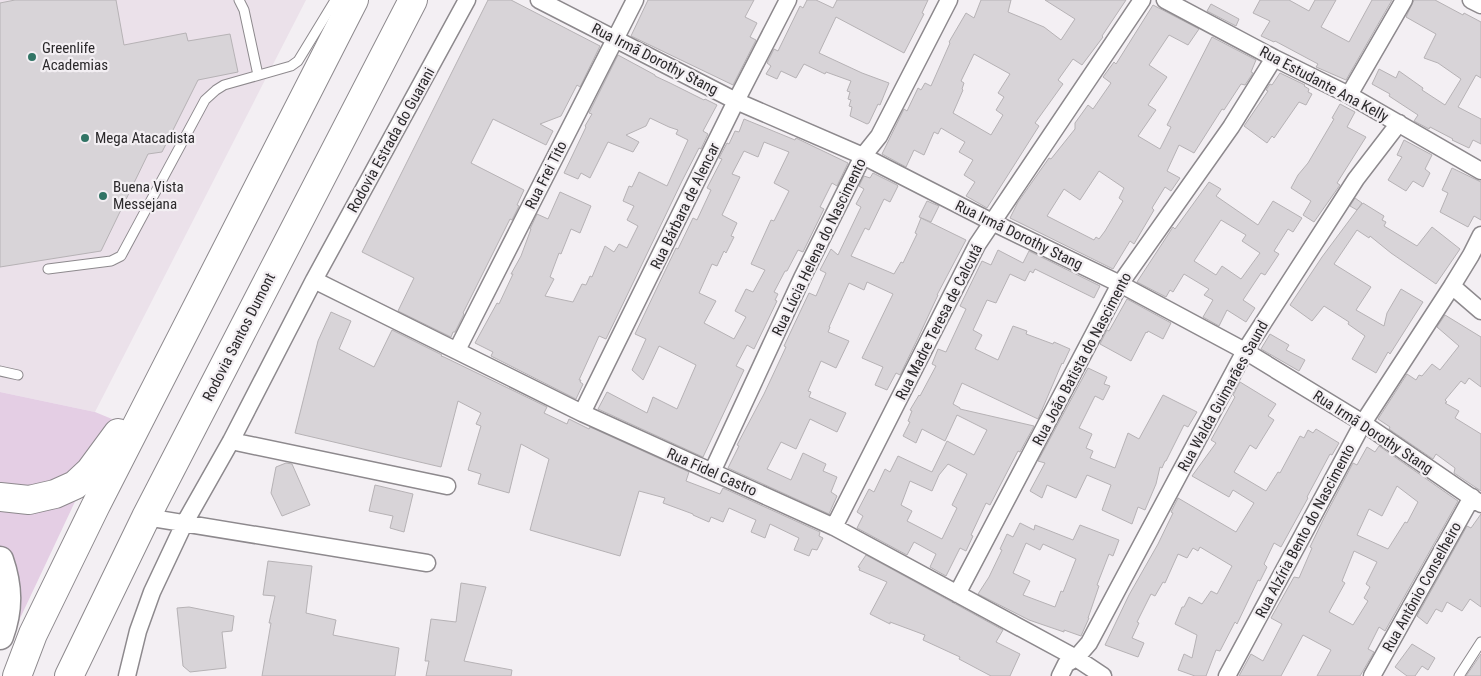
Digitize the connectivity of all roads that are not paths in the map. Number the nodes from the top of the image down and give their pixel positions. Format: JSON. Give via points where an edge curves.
{"nodes":[{"id":1,"x":239,"y":0,"type":"edge"},
{"id":2,"x":337,"y":0,"type":"edge"},
{"id":3,"x":354,"y":0,"type":"edge"},
{"id":4,"x":413,"y":0,"type":"edge"},
{"id":5,"x":467,"y":0,"type":"edge"},
{"id":6,"x":538,"y":0,"type":"edge"},
{"id":7,"x":635,"y":0,"type":"edge"},
{"id":8,"x":788,"y":0,"type":"edge"},
{"id":9,"x":949,"y":0,"type":"edge"},
{"id":10,"x":1142,"y":0,"type":"edge"},
{"id":11,"x":1165,"y":0,"type":"edge"},
{"id":12,"x":1404,"y":0,"type":"edge"},
{"id":13,"x":1471,"y":0,"type":"edge"},
{"id":14,"x":1481,"y":5,"type":"edge"},
{"id":15,"x":1190,"y":6,"type":"edge"},
{"id":16,"x":614,"y":38,"type":"junction"},
{"id":17,"x":1274,"y":58,"type":"junction"},
{"id":18,"x":258,"y":75,"type":"junction"},
{"id":19,"x":1349,"y":95,"type":"junction"},
{"id":20,"x":736,"y":101,"type":"junction"},
{"id":21,"x":1399,"y":123,"type":"junction"},
{"id":22,"x":863,"y":156,"type":"junction"},
{"id":23,"x":1481,"y":171,"type":"edge"},
{"id":24,"x":992,"y":222,"type":"junction"},
{"id":25,"x":1481,"y":235,"type":"edge"},
{"id":26,"x":48,"y":269,"type":"dead end"},
{"id":27,"x":314,"y":280,"type":"junction"},
{"id":28,"x":1120,"y":284,"type":"junction"},
{"id":29,"x":1452,"y":286,"type":"junction"},
{"id":30,"x":1481,"y":310,"type":"edge"},
{"id":31,"x":181,"y":338,"type":"junction"},
{"id":32,"x":457,"y":350,"type":"junction"},
{"id":33,"x":1245,"y":351,"type":"junction"},
{"id":34,"x":0,"y":371,"type":"edge"},
{"id":35,"x":18,"y":375,"type":"dead end"},
{"id":36,"x":582,"y":413,"type":"junction"},
{"id":37,"x":1363,"y":423,"type":"junction"},
{"id":38,"x":231,"y":441,"type":"junction"},
{"id":39,"x":712,"y":472,"type":"junction"},
{"id":40,"x":447,"y":486,"type":"dead end"},
{"id":41,"x":0,"y":497,"type":"edge"},
{"id":42,"x":1476,"y":501,"type":"edge"},
{"id":43,"x":146,"y":517,"type":"junction"},
{"id":44,"x":184,"y":524,"type":"junction"},
{"id":45,"x":834,"y":527,"type":"junction"},
{"id":46,"x":0,"y":560,"type":"edge"},
{"id":47,"x":427,"y":563,"type":"dead end"},
{"id":48,"x":957,"y":594,"type":"junction"},
{"id":49,"x":0,"y":636,"type":"edge"},
{"id":50,"x":1481,"y":642,"type":"edge"},
{"id":51,"x":1076,"y":658,"type":"junction"},
{"id":52,"x":17,"y":676,"type":"edge"},
{"id":53,"x":69,"y":676,"type":"edge"},
{"id":54,"x":127,"y":676,"type":"edge"},
{"id":55,"x":1060,"y":676,"type":"edge"},
{"id":56,"x":1103,"y":676,"type":"edge"},
{"id":57,"x":1227,"y":676,"type":"edge"},
{"id":58,"x":1372,"y":676,"type":"edge"},
{"id":59,"x":1459,"y":676,"type":"edge"}],
"edges":[{"from":1,"to":18,"type":"lane"},
{"from":2,"to":18,"type":"lane","via":[[298,61]]},
{"from":3,"to":31,"type":"highway"},
{"from":4,"to":43,"type":"highway","name":"Rodovia Santos Dumont"},
{"from":5,"to":27,"type":"street","name":"Rodovia Estrada do Guarani"},
{"from":6,"to":16,"type":"street","name":"Rua Irmã Dorothy Stang"},
{"from":7,"to":16,"type":"street","name":"Rua Frei Tito"},
{"from":8,"to":20,"type":"street","name":"Rua Bárbara de Alencar"},
{"from":9,"to":22,"type":"street","name":"Rua Lúcia Helena do Nascimento","via":[[879,136]]},
{"from":10,"to":24,"type":"street","name":"Rua Madre Teresa de Calcutá"},
{"from":11,"to":15,"type":"street","name":"Rua Estudante Ana Kelly"},
{"from":12,"to":19,"type":"street"},
{"from":13,"to":14,"type":"street"},
{"from":15,"to":17,"type":"street","name":"Rua Estudante Ana Kelly"},
{"from":16,"to":20,"type":"street","name":"Rua Irmã Dorothy Stang"},
{"from":16,"to":32,"type":"street","name":"Rua Frei Tito"},
{"from":17,"to":19,"type":"street","name":"Rua Estudante Ana Kelly"},
{"from":17,"to":28,"type":"street","name":"Rua João Batista do Nascimento","via":[[1231,127]]},
{"from":18,"to":26,"type":"lane","via":[[224,85],[205,100],[121,256],[111,261]]},
{"from":19,"to":21,"type":"street","name":"Rua Estudante Ana Kelly"},
{"from":20,"to":22,"type":"street","name":"Rua Irmã Dorothy Stang"},
{"from":20,"to":36,"type":"street","name":"Rua Bárbara de Alencar"},
{"from":21,"to":23,"type":"street","name":"Rua Estudante Ana Kelly"},
{"from":21,"to":33,"type":"street","name":"Rua Walda Guimarães Saund","via":[[1356,179]]},
{"from":22,"to":24,"type":"street","name":"Rua Irmã Dorothy Stang"},
{"from":22,"to":39,"type":"street","name":"Rua Lúcia Helena do Nascimento"},
{"from":24,"to":28,"type":"street","name":"Rua Irmã Dorothy Stang"},
{"from":24,"to":45,"type":"street","name":"Rua Madre Teresa de Calcutá","via":[[977,245]]},
{"from":25,"to":29,"type":"street","name":"Rua Alzíria Bento do Nascimento"},
{"from":27,"to":32,"type":"street","name":"Rua Fidel Castro"},
{"from":27,"to":38,"type":"street","name":"Rodovia Estrada do Guarani"},
{"from":28,"to":33,"type":"street","name":"Rua Irmã Dorothy Stang"},
{"from":28,"to":48,"type":"street","name":"Rua João Batista do Nascimento"},
{"from":29,"to":30,"type":"street"},
{"from":29,"to":37,"type":"street","name":"Rua Alzíria Bento do Nascimento"},
{"from":31,"to":41,"type":"highway","via":[[104,454],[75,485],[29,500]]},
{"from":31,"to":52,"type":"highway","via":[[33,634]]},
{"from":32,"to":36,"type":"street","name":"Rua Fidel Castro"},
{"from":33,"to":37,"type":"street","name":"Rua Irmã Dorothy Stang"},
{"from":33,"to":51,"type":"street","name":"Rua Walda Guimarães Saund","via":[[1089,643]]},
{"from":34,"to":35,"type":"lane"},
{"from":36,"to":39,"type":"street","name":"Rua Fidel Castro"},
{"from":37,"to":42,"type":"street","name":"Rua Irmã Dorothy Stang"},
{"from":37,"to":57,"type":"street","name":"Rua Alzíria Bento do Nascimento"},
{"from":38,"to":40,"type":"street"},
{"from":38,"to":44,"type":"street","name":"Rodovia Estrada do Guarani"},
{"from":39,"to":45,"type":"street","name":"Rua Fidel Castro"},
{"from":42,"to":58,"type":"street","name":"Rua Antônio Conselheiro"},
{"from":43,"to":44,"type":"street"},
{"from":43,"to":53,"type":"highway","name":"Rodovia Santos Dumont"},
{"from":44,"to":47,"type":"street"},
{"from":44,"to":54,"type":"street","name":"Rodovia Estrada do Guarani","via":[[152,592]]},
{"from":45,"to":48,"type":"street","name":"Rua Fidel Castro"},
{"from":46,"to":49,"type":"main road","via":[[6,576],[8,601]]},
{"from":48,"to":51,"type":"street","name":"Rua Fidel Castro"},
{"from":50,"to":59,"type":"lane"},
{"from":51,"to":55,"type":"street","name":"Rua Walda Guimarães Saund","via":[[1066,664]]},
{"from":51,"to":56,"type":"street","name":"Rua Fidel Castro"}]}
